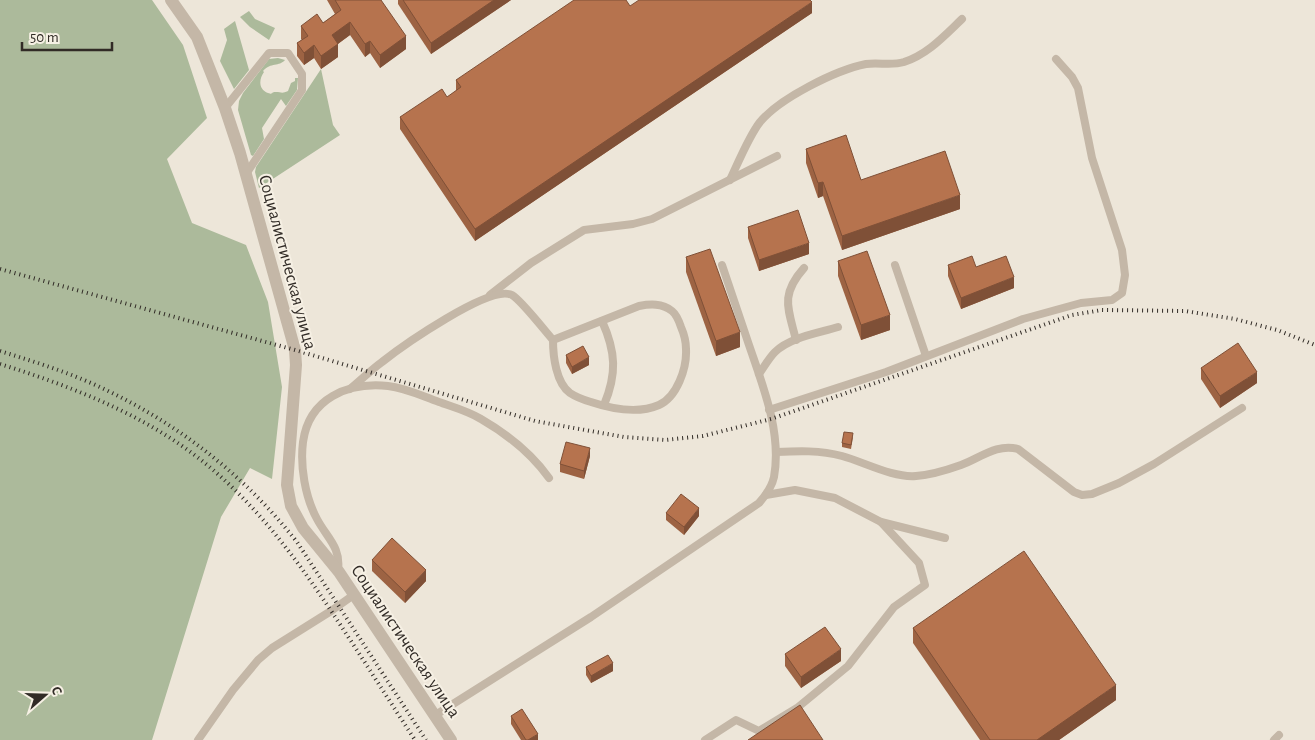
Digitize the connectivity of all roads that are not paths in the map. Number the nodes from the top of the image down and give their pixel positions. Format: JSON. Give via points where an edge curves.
{"nodes":[{"id":1,"x":171,"y":0,"type":"edge"},
{"id":2,"x":962,"y":19,"type":"dead end"},
{"id":3,"x":1056,"y":59,"type":"dead end"},
{"id":4,"x":225,"y":108,"type":"junction"},
{"id":5,"x":777,"y":156,"type":"dead end"},
{"id":6,"x":246,"y":174,"type":"junction"},
{"id":7,"x":730,"y":180,"type":"junction"},
{"id":8,"x":722,"y":265,"type":"dead end"},
{"id":9,"x":895,"y":266,"type":"dead end"},
{"id":10,"x":804,"y":268,"type":"dead end"},
{"id":11,"x":487,"y":298,"type":"junction"},
{"id":12,"x":602,"y":321,"type":"junction"},
{"id":13,"x":838,"y":327,"type":"dead end"},
{"id":14,"x":553,"y":340,"type":"junction"},
{"id":15,"x":796,"y":340,"type":"junction"},
{"id":16,"x":926,"y":356,"type":"junction"},
{"id":17,"x":759,"y":374,"type":"junction"},
{"id":18,"x":350,"y":389,"type":"junction"},
{"id":19,"x":604,"y":406,"type":"junction"},
{"id":20,"x":1242,"y":408,"type":"dead end"},
{"id":21,"x":769,"y":410,"type":"junction"},
{"id":22,"x":776,"y":452,"type":"junction"},
{"id":23,"x":549,"y":478,"type":"dead end"},
{"id":24,"x":766,"y":495,"type":"junction"},
{"id":25,"x":881,"y":522,"type":"junction"},
{"id":26,"x":945,"y":538,"type":"dead end"},
{"id":27,"x":338,"y":570,"type":"junction"},
{"id":28,"x":354,"y":594,"type":"junction"},
{"id":29,"x":434,"y":716,"type":"junction"},
{"id":30,"x":198,"y":740,"type":"edge"},
{"id":31,"x":451,"y":740,"type":"edge"},
{"id":32,"x":705,"y":740,"type":"edge"}],
"edges":[{"from":1,"to":4,"type":"street","name":"Социалистическая улица","via":[[197,37]]},
{"from":2,"to":7,"type":"lane","via":[[930,49],[915,58],[891,65],[874,63],[852,67],[777,106],[758,124]]},
{"from":3,"to":16,"type":"lane","via":[[1078,88],[1095,170],[1122,250],[1125,274],[1122,293],[1112,300],[1081,303],[1023,319]]},
{"from":4,"to":6,"type":"street","name":"Социалистическая улица"},
{"from":4,"to":6,"type":"lane","via":[[269,53],[288,53],[302,74],[302,90]]},
{"from":5,"to":7,"type":"lane"},
{"from":6,"to":27,"type":"street","name":"Социалистическая улица","via":[[295,350],[288,496],[303,528]]},
{"from":7,"to":11,"type":"lane","via":[[652,220],[592,228],[576,234],[531,263]]},
{"from":8,"to":17,"type":"lane"},
{"from":9,"to":16,"type":"lane"},
{"from":10,"to":15,"type":"lane","via":[[794,279],[788,295]]},
{"from":11,"to":14,"type":"lane","via":[[512,295]]},
{"from":11,"to":18,"type":"lane","via":[[443,320],[381,362]]},
{"from":12,"to":14,"type":"lane"},
{"from":12,"to":19,"type":"lane","via":[[614,364]]},
{"from":12,"to":19,"type":"lane","via":[[639,306],[662,306],[676,315],[686,351],[682,375],[664,402],[633,410]]},
{"from":13,"to":15,"type":"lane"},
{"from":14,"to":19,"type":"lane","via":[[555,364],[564,388]]},
{"from":15,"to":17,"type":"lane","via":[[776,352]]},
{"from":16,"to":21,"type":"lane"},
{"from":17,"to":21,"type":"lane"},
{"from":18,"to":23,"type":"lane","via":[[389,386],[470,413],[521,447]]},
{"from":18,"to":27,"type":"lane","via":[[328,399],[314,412],[303,444],[308,497],[338,554]]},
{"from":20,"to":22,"type":"lane","via":[[1154,464],[1119,483],[1082,495],[1018,449],[1010,447],[992,450],[960,465],[914,476],[833,454]]},
{"from":21,"to":22,"type":"lane"},
{"from":22,"to":24,"type":"lane","via":[[774,478]]},
{"from":24,"to":25,"type":"lane","via":[[795,490],[835,498]]},
{"from":24,"to":29,"type":"lane","via":[[759,503],[591,617]]},
{"from":25,"to":26,"type":"lane"},
{"from":25,"to":32,"type":"lane","via":[[919,563],[925,585],[894,607],[848,666],[797,708],[759,731],[736,720]]},
{"from":27,"to":28,"type":"street","name":"Социалистическая улица"},
{"from":28,"to":29,"type":"street","name":"Социалистическая улица"},
{"from":28,"to":30,"type":"lane","via":[[258,660]]},
{"from":29,"to":31,"type":"street","name":"Социалистическая улица"}]}
